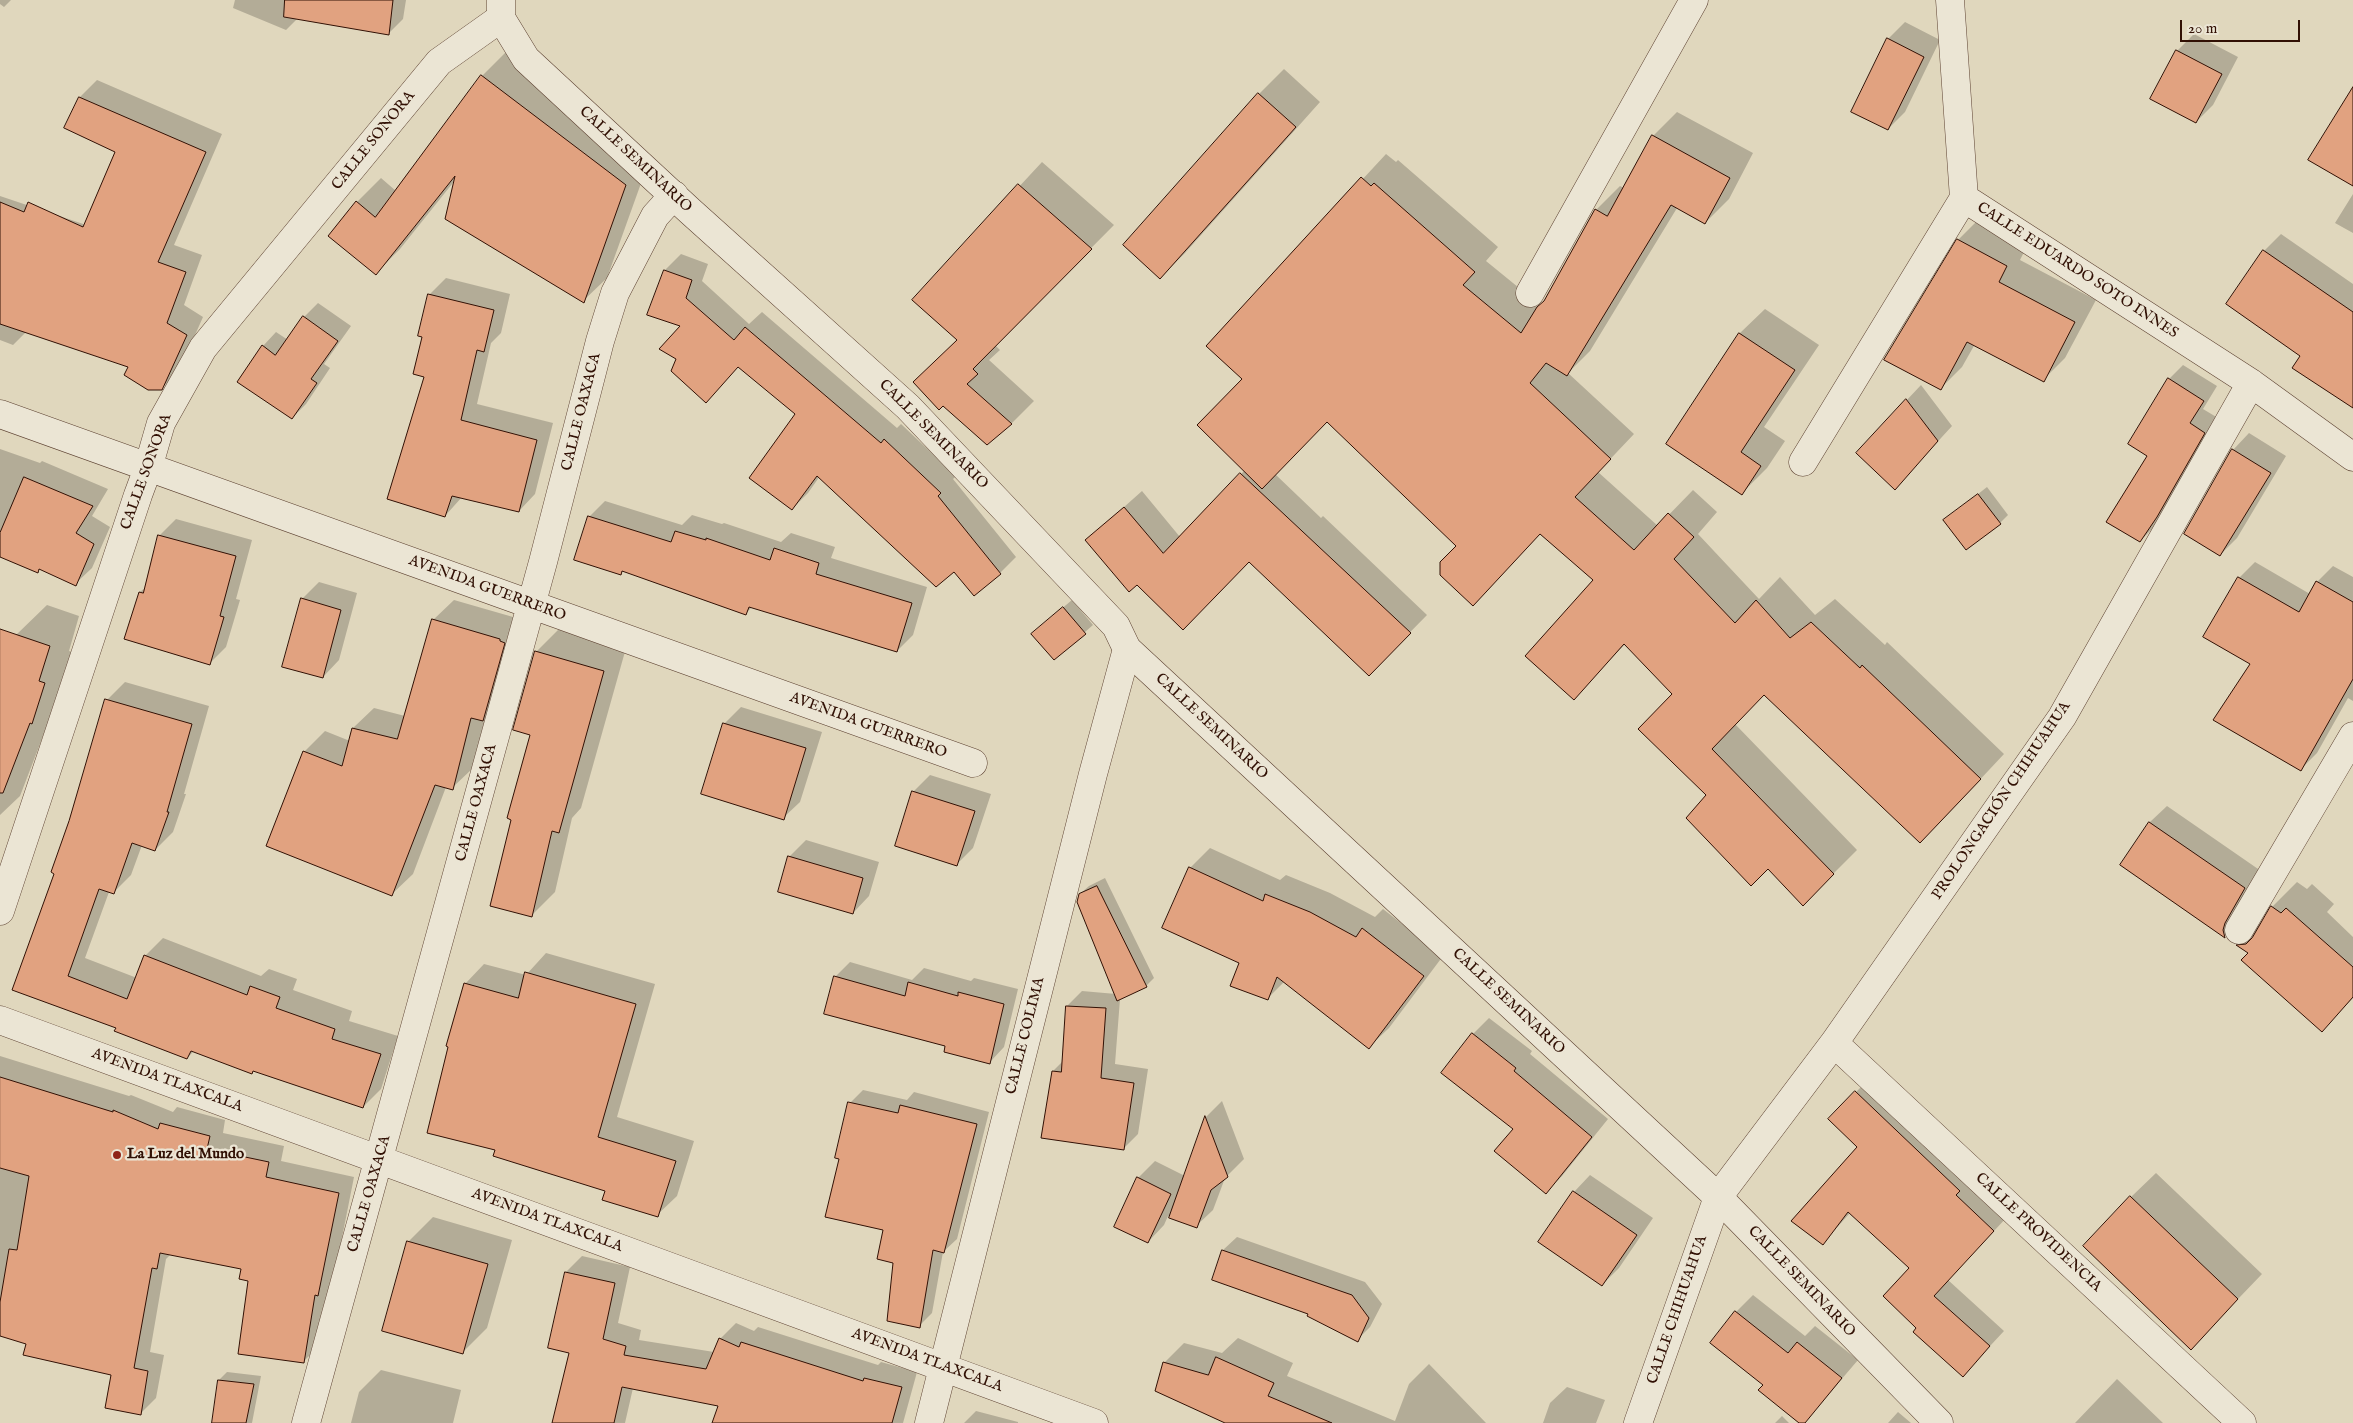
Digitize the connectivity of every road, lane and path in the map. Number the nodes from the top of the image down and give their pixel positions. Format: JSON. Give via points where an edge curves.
{"nodes":[{"id":1,"x":1694,"y":0,"type":"edge"},
{"id":2,"x":1950,"y":0,"type":"edge"},
{"id":3,"x":501,"y":9,"type":"edge"},
{"id":4,"x":674,"y":195,"type":"junction"},
{"id":5,"x":1964,"y":198,"type":"junction"},
{"id":6,"x":1530,"y":293,"type":"dead end"},
{"id":7,"x":2251,"y":383,"type":"junction"},
{"id":8,"x":0,"y":414,"type":"edge"},
{"id":9,"x":2353,"y":457,"type":"edge"},
{"id":10,"x":1803,"y":462,"type":"dead end"},
{"id":11,"x":148,"y":468,"type":"junction"},
{"id":12,"x":531,"y":605,"type":"junction"},
{"id":13,"x":1127,"y":649,"type":"junction"},
{"id":14,"x":2353,"y":736,"type":"edge"},
{"id":15,"x":973,"y":764,"type":"dead end"},
{"id":16,"x":0,"y":911,"type":"edge"},
{"id":17,"x":2239,"y":930,"type":"dead end"},
{"id":18,"x":0,"y":1020,"type":"edge"},
{"id":19,"x":1834,"y":1043,"type":"junction"},
{"id":20,"x":380,"y":1160,"type":"junction"},
{"id":21,"x":1718,"y":1196,"type":"junction"},
{"id":22,"x":944,"y":1367,"type":"junction"},
{"id":23,"x":306,"y":1423,"type":"edge"},
{"id":24,"x":929,"y":1423,"type":"edge"},
{"id":25,"x":1094,"y":1423,"type":"edge"},
{"id":26,"x":1638,"y":1423,"type":"edge"},
{"id":27,"x":1939,"y":1423,"type":"edge"},
{"id":28,"x":2242,"y":1423,"type":"edge"}],
"edges":[{"from":1,"to":6,"type":"street"},
{"from":2,"to":5,"type":"street","name":"CALLE EDUARDO SOTO INNES"},
{"from":3,"to":4,"type":"street","name":"CALLE SEMINARIO","via":[[526,59]]},
{"from":3,"to":11,"type":"street","name":"CALLE SONORA","via":[[439,62],[204,348],[161,423]]},
{"from":4,"to":12,"type":"street","name":"CALLE OAXACA","via":[[655,216],[615,293]]},
{"from":4,"to":13,"type":"street","name":"CALLE SEMINARIO","via":[[908,407],[1116,626]]},
{"from":5,"to":7,"type":"street","name":"CALLE EDUARDO SOTO INNES"},
{"from":5,"to":10,"type":"street"},
{"from":7,"to":9,"type":"street","name":"CALLE EDUARDO SOTO INNES"},
{"from":7,"to":19,"type":"street","name":"PROLONGACIÓN CHIHUAHUA","via":[[2062,718]]},
{"from":8,"to":11,"type":"street","name":"AVENIDA GUERRERO"},
{"from":11,"to":12,"type":"street","name":"AVENIDA GUERRERO"},
{"from":11,"to":16,"type":"street","name":"CALLE SONORA"},
{"from":12,"to":15,"type":"street","name":"AVENIDA GUERRERO"},
{"from":12,"to":20,"type":"street","name":"CALLE OAXACA"},
{"from":13,"to":21,"type":"street","name":"CALLE SEMINARIO"},
{"from":13,"to":22,"type":"street","name":"CALLE COLIMA"},
{"from":14,"to":17,"type":"street"},
{"from":18,"to":20,"type":"street","name":"AVENIDA TLAXCALA"},
{"from":19,"to":21,"type":"street","name":"PROLONGACIÓN CHIHUAHUA"},
{"from":19,"to":28,"type":"street","name":"CALLE PROVIDENCIA"},
{"from":20,"to":22,"type":"street","name":"AVENIDA TLAXCALA"},
{"from":20,"to":23,"type":"street","name":"CALLE OAXACA"},
{"from":21,"to":26,"type":"street","name":"CALLE CHIHUAHUA"},
{"from":21,"to":27,"type":"street","name":"CALLE SEMINARIO"},
{"from":22,"to":24,"type":"street","name":"CALLE COLIMA"},
{"from":22,"to":25,"type":"street","name":"AVENIDA TLAXCALA"}]}
